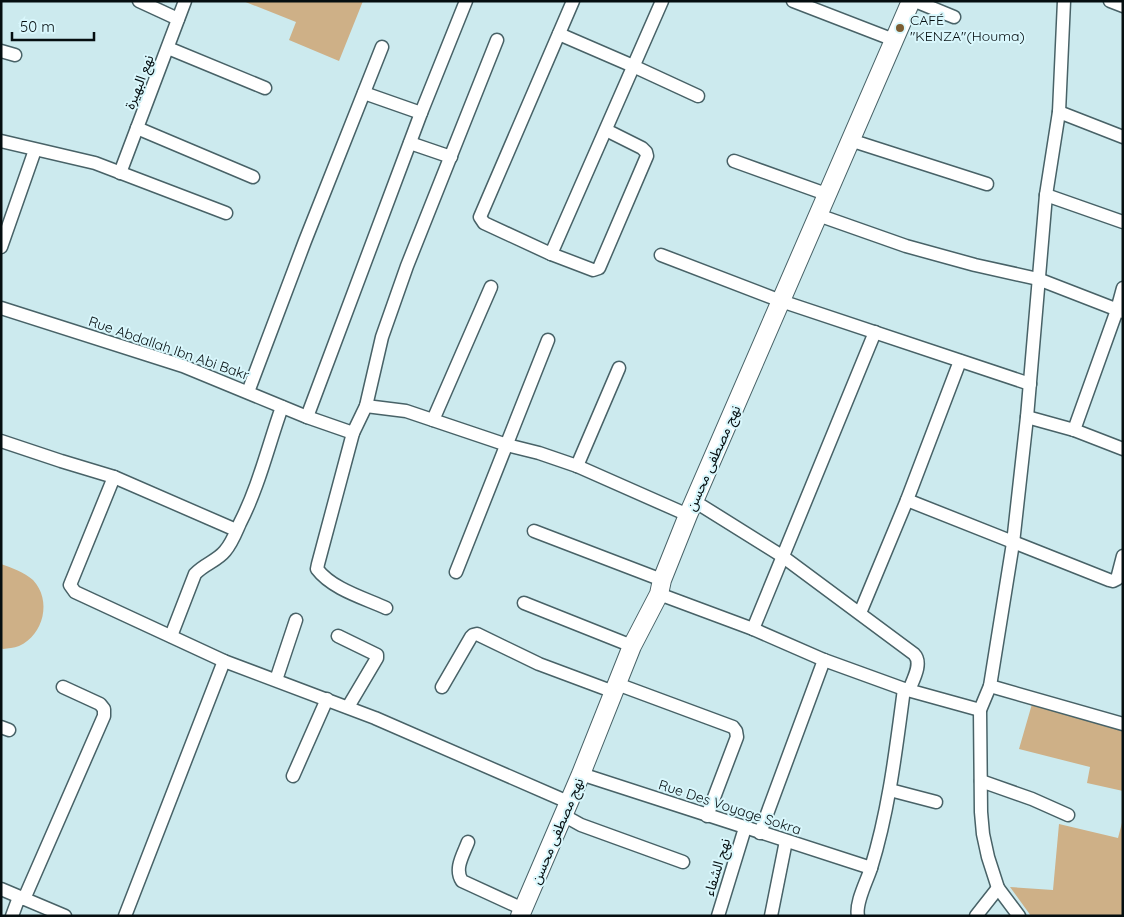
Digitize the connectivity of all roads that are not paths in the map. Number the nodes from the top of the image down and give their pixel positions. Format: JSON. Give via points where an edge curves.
{"nodes":[{"id":1,"x":139,"y":1,"type":"edge"},
{"id":2,"x":185,"y":1,"type":"edge"},
{"id":3,"x":466,"y":1,"type":"edge"},
{"id":4,"x":662,"y":1,"type":"edge"},
{"id":5,"x":793,"y":1,"type":"edge"},
{"id":6,"x":911,"y":1,"type":"edge"},
{"id":7,"x":915,"y":1,"type":"edge"},
{"id":8,"x":1064,"y":1,"type":"edge"},
{"id":9,"x":1110,"y":1,"type":"edge"},
{"id":10,"x":571,"y":2,"type":"edge"},
{"id":11,"x":1123,"y":6,"type":"edge"},
{"id":12,"x":954,"y":16,"type":"dead end"},
{"id":13,"x":178,"y":20,"type":"junction"},
{"id":14,"x":559,"y":34,"type":"junction"},
{"id":15,"x":497,"y":40,"type":"dead end"},
{"id":16,"x":894,"y":40,"type":"junction"},
{"id":17,"x":382,"y":47,"type":"dead end"},
{"id":18,"x":168,"y":48,"type":"junction"},
{"id":19,"x":1,"y":51,"type":"edge"},
{"id":20,"x":15,"y":55,"type":"dead end"},
{"id":21,"x":633,"y":66,"type":"junction"},
{"id":22,"x":265,"y":88,"type":"dead end"},
{"id":23,"x":364,"y":93,"type":"junction"},
{"id":24,"x":698,"y":96,"type":"dead end"},
{"id":25,"x":1059,"y":112,"type":"junction"},
{"id":26,"x":421,"y":113,"type":"junction"},
{"id":27,"x":137,"y":128,"type":"junction"},
{"id":28,"x":606,"y":130,"type":"junction"},
{"id":29,"x":1123,"y":137,"type":"edge"},
{"id":30,"x":850,"y":140,"type":"junction"},
{"id":31,"x":1,"y":141,"type":"edge"},
{"id":32,"x":410,"y":143,"type":"junction"},
{"id":33,"x":35,"y":150,"type":"junction"},
{"id":34,"x":451,"y":157,"type":"junction"},
{"id":35,"x":734,"y":161,"type":"dead end"},
{"id":36,"x":120,"y":173,"type":"junction"},
{"id":37,"x":254,"y":177,"type":"dead end"},
{"id":38,"x":987,"y":184,"type":"dead end"},
{"id":39,"x":826,"y":194,"type":"junction"},
{"id":40,"x":1046,"y":194,"type":"junction"},
{"id":41,"x":226,"y":213,"type":"dead end"},
{"id":42,"x":818,"y":215,"type":"junction"},
{"id":43,"x":1123,"y":222,"type":"edge"},
{"id":44,"x":1,"y":247,"type":"edge"},
{"id":45,"x":551,"y":254,"type":"junction"},
{"id":46,"x":661,"y":255,"type":"dead end"},
{"id":47,"x":1038,"y":279,"type":"junction"},
{"id":48,"x":491,"y":287,"type":"dead end"},
{"id":49,"x":1123,"y":288,"type":"edge"},
{"id":50,"x":782,"y":301,"type":"junction"},
{"id":51,"x":1,"y":308,"type":"edge"},
{"id":52,"x":1120,"y":311,"type":"edge"},
{"id":53,"x":875,"y":332,"type":"junction"},
{"id":54,"x":548,"y":340,"type":"dead end"},
{"id":55,"x":960,"y":361,"type":"junction"},
{"id":56,"x":619,"y":368,"type":"dead end"},
{"id":57,"x":1030,"y":384,"type":"junction"},
{"id":58,"x":248,"y":392,"type":"junction"},
{"id":59,"x":366,"y":406,"type":"junction"},
{"id":60,"x":282,"y":407,"type":"junction"},
{"id":61,"x":307,"y":417,"type":"junction"},
{"id":62,"x":1027,"y":417,"type":"junction"},
{"id":63,"x":433,"y":420,"type":"junction"},
{"id":64,"x":1074,"y":430,"type":"junction"},
{"id":65,"x":353,"y":433,"type":"junction"},
{"id":66,"x":1,"y":441,"type":"edge"},
{"id":67,"x":507,"y":445,"type":"junction"},
{"id":68,"x":1123,"y":449,"type":"edge"},
{"id":69,"x":577,"y":466,"type":"junction"},
{"id":70,"x":114,"y":477,"type":"junction"},
{"id":71,"x":907,"y":500,"type":"junction"},
{"id":72,"x":691,"y":508,"type":"junction"},
{"id":73,"x":236,"y":530,"type":"junction"},
{"id":74,"x":534,"y":531,"type":"dead end"},
{"id":75,"x":1012,"y":543,"type":"junction"},
{"id":76,"x":782,"y":556,"type":"junction"},
{"id":77,"x":1123,"y":556,"type":"edge"},
{"id":78,"x":456,"y":572,"type":"dead end"},
{"id":79,"x":660,"y":587,"type":"junction"},
{"id":80,"x":524,"y":603,"type":"dead end"},
{"id":81,"x":386,"y":608,"type":"dead end"},
{"id":82,"x":860,"y":613,"type":"junction"},
{"id":83,"x":296,"y":620,"type":"dead end"},
{"id":84,"x":754,"y":629,"type":"junction"},
{"id":85,"x":171,"y":636,"type":"junction"},
{"id":86,"x":338,"y":636,"type":"dead end"},
{"id":87,"x":632,"y":646,"type":"junction"},
{"id":88,"x":824,"y":660,"type":"junction"},
{"id":89,"x":224,"y":661,"type":"junction"},
{"id":90,"x":276,"y":680,"type":"junction"},
{"id":91,"x":990,"y":686,"type":"junction"},
{"id":92,"x":63,"y":687,"type":"dead end"},
{"id":93,"x":442,"y":687,"type":"dead end"},
{"id":94,"x":615,"y":688,"type":"junction"},
{"id":95,"x":907,"y":690,"type":"junction"},
{"id":96,"x":327,"y":698,"type":"junction"},
{"id":97,"x":348,"y":707,"type":"junction"},
{"id":98,"x":980,"y":710,"type":"junction"},
{"id":99,"x":1123,"y":724,"type":"edge"},
{"id":100,"x":581,"y":774,"type":"junction"},
{"id":101,"x":293,"y":776,"type":"dead end"},
{"id":102,"x":981,"y":781,"type":"junction"},
{"id":103,"x":890,"y":790,"type":"junction"},
{"id":104,"x":936,"y":802,"type":"dead end"},
{"id":105,"x":565,"y":809,"type":"junction"},
{"id":106,"x":1068,"y":815,"type":"dead end"},
{"id":107,"x":706,"y":816,"type":"junction"},
{"id":108,"x":745,"y":828,"type":"junction"},
{"id":109,"x":760,"y":832,"type":"junction"},
{"id":110,"x":786,"y":841,"type":"junction"},
{"id":111,"x":468,"y":842,"type":"dead end"},
{"id":112,"x":683,"y":862,"type":"dead end"},
{"id":113,"x":871,"y":868,"type":"junction"},
{"id":114,"x":998,"y":888,"type":"junction"},
{"id":115,"x":1,"y":889,"type":"edge"},
{"id":116,"x":22,"y":898,"type":"junction"},
{"id":117,"x":522,"y":912,"type":"edge"},
{"id":118,"x":12,"y":916,"type":"edge"},
{"id":119,"x":65,"y":916,"type":"edge"},
{"id":120,"x":125,"y":916,"type":"edge"},
{"id":121,"x":718,"y":916,"type":"edge"},
{"id":122,"x":771,"y":916,"type":"edge"},
{"id":123,"x":858,"y":916,"type":"edge"},
{"id":124,"x":976,"y":916,"type":"edge"},
{"id":125,"x":1019,"y":916,"type":"edge"}],
"edges":[{"from":1,"to":13,"type":"street"},
{"from":2,"to":13,"type":"street","name":"نهع البهيرة"},
{"from":3,"to":26,"type":"street"},
{"from":4,"to":21,"type":"street"},
{"from":5,"to":16,"type":"street"},
{"from":6,"to":16,"type":"main road","name":"نهج مصطفى محسن"},
{"from":7,"to":12,"type":"street"},
{"from":8,"to":25,"type":"street"},
{"from":9,"to":11,"type":"street"},
{"from":10,"to":14,"type":"street"},
{"from":13,"to":18,"type":"street","name":"نهع البهيرة"},
{"from":14,"to":21,"type":"street"},
{"from":14,"to":45,"type":"street","via":[[480,217],[484,223]]},
{"from":15,"to":34,"type":"street"},
{"from":16,"to":30,"type":"main road","name":"نهج مصطفى محسن"},
{"from":17,"to":23,"type":"street"},
{"from":18,"to":22,"type":"street"},
{"from":18,"to":27,"type":"street","name":"نهع البهيرة"},
{"from":19,"to":20,"type":"street"},
{"from":21,"to":24,"type":"street"},
{"from":21,"to":28,"type":"street"},
{"from":23,"to":26,"type":"street"},
{"from":23,"to":58,"type":"street"},
{"from":25,"to":29,"type":"street"},
{"from":25,"to":40,"type":"street"},
{"from":26,"to":32,"type":"street"},
{"from":27,"to":36,"type":"street","name":"نهع البهيرة"},
{"from":27,"to":37,"type":"street"},
{"from":28,"to":45,"type":"street"},
{"from":28,"to":45,"type":"street","via":[[642,148],[648,156],[599,268],[592,270]]},
{"from":30,"to":38,"type":"street"},
{"from":30,"to":39,"type":"main road","name":"نهج مصطفى محسن"},
{"from":31,"to":33,"type":"street"},
{"from":32,"to":34,"type":"street"},
{"from":32,"to":61,"type":"street"},
{"from":33,"to":36,"type":"street","via":[[95,163]]},
{"from":33,"to":44,"type":"street"},
{"from":34,"to":59,"type":"street","via":[[388,319]]},
{"from":35,"to":39,"type":"street"},
{"from":36,"to":41,"type":"street"},
{"from":39,"to":42,"type":"main road","name":"نهج مصطفى محسن"},
{"from":40,"to":43,"type":"street"},
{"from":40,"to":47,"type":"street"},
{"from":42,"to":47,"type":"street","via":[[906,246],[975,266]]},
{"from":42,"to":50,"type":"main road","name":"نهج مصطفى محسن"},
{"from":46,"to":50,"type":"street"},
{"from":47,"to":52,"type":"street"},
{"from":47,"to":57,"type":"street"},
{"from":48,"to":63,"type":"street"},
{"from":49,"to":52,"type":"street"},
{"from":50,"to":53,"type":"street"},
{"from":50,"to":72,"type":"main road","name":"نهج مصطفى محسن"},
{"from":51,"to":58,"type":"street","name":"Rue Abdallah Ibn Abi Bakr","via":[[183,366]]},
{"from":52,"to":64,"type":"street"},
{"from":53,"to":55,"type":"street"},
{"from":53,"to":76,"type":"street"},
{"from":54,"to":67,"type":"street"},
{"from":55,"to":57,"type":"street"},
{"from":55,"to":71,"type":"street"},
{"from":56,"to":69,"type":"street"},
{"from":57,"to":62,"type":"street"},
{"from":58,"to":60,"type":"street","name":"Rue Abdallah Ibn Abi Bakr"},
{"from":59,"to":63,"type":"street","via":[[406,411]]},
{"from":59,"to":65,"type":"street"},
{"from":60,"to":61,"type":"street","name":"Rue Abdallah Ibn Abi Bakr"},
{"from":60,"to":73,"type":"street","via":[[261,474]]},
{"from":61,"to":65,"type":"street","name":"Rue Abdallah Ibn Abi Bakr"},
{"from":62,"to":64,"type":"street"},
{"from":62,"to":75,"type":"street"},
{"from":63,"to":67,"type":"street"},
{"from":64,"to":68,"type":"street"},
{"from":65,"to":81,"type":"street","via":[[318,568],[325,577],[344,589]]},
{"from":66,"to":70,"type":"street"},
{"from":67,"to":69,"type":"street"},
{"from":67,"to":78,"type":"street"},
{"from":69,"to":72,"type":"street"},
{"from":70,"to":73,"type":"street"},
{"from":70,"to":85,"type":"street","via":[[70,584],[75,592]]},
{"from":71,"to":75,"type":"street"},
{"from":71,"to":82,"type":"street"},
{"from":72,"to":76,"type":"street"},
{"from":72,"to":79,"type":"main road","name":"نهج مصطفى محسن"},
{"from":73,"to":85,"type":"street","via":[[222,555],[195,574]]},
{"from":74,"to":79,"type":"street"},
{"from":75,"to":77,"type":"street","via":[[1114,581]]},
{"from":75,"to":91,"type":"street"},
{"from":76,"to":82,"type":"street"},
{"from":76,"to":84,"type":"street"},
{"from":79,"to":84,"type":"street"},
{"from":79,"to":87,"type":"main road","name":"نهج مصطفى محسن"},
{"from":80,"to":87,"type":"street"},
{"from":82,"to":95,"type":"street","via":[[917,658]]},
{"from":83,"to":90,"type":"street"},
{"from":84,"to":88,"type":"street"},
{"from":85,"to":89,"type":"street"},
{"from":86,"to":97,"type":"street","via":[[377,655]]},
{"from":87,"to":94,"type":"main road","name":"نهج مصطفى محسن"},
{"from":88,"to":95,"type":"street"},
{"from":88,"to":109,"type":"street"},
{"from":89,"to":90,"type":"street"},
{"from":89,"to":120,"type":"street"},
{"from":90,"to":96,"type":"street"},
{"from":91,"to":98,"type":"street"},
{"from":91,"to":99,"type":"street"},
{"from":92,"to":116,"type":"street","via":[[100,704],[104,716]]},
{"from":93,"to":94,"type":"street","via":[[471,637],[477,634],[539,664]]},
{"from":94,"to":100,"type":"main road","name":"نهج مصطفى محسن"},
{"from":94,"to":107,"type":"street","via":[[733,727],[736,731],[737,737]]},
{"from":95,"to":98,"type":"street"},
{"from":95,"to":103,"type":"street"},
{"from":96,"to":97,"type":"street"},
{"from":96,"to":101,"type":"street"},
{"from":97,"to":105,"type":"street"},
{"from":98,"to":102,"type":"street"},
{"from":100,"to":105,"type":"main road","name":"نهج مصطفى محسن"},
{"from":100,"to":107,"type":"street","name":"Rue Des Voyage Sokra"},
{"from":102,"to":106,"type":"street"},
{"from":102,"to":114,"type":"street","via":[[983,834]]},
{"from":103,"to":104,"type":"street"},
{"from":103,"to":113,"type":"street"},
{"from":105,"to":112,"type":"street","via":[[581,825]]},
{"from":105,"to":117,"type":"main road","name":"نهج مصطفى محسن"},
{"from":107,"to":108,"type":"street","name":"Rue Des Voyage Sokra"},
{"from":108,"to":109,"type":"street","name":"Rue Des Voyage Sokra"},
{"from":108,"to":121,"type":"street","name":"نهج الشفاء"},
{"from":109,"to":110,"type":"street","name":"Rue Des Voyage Sokra"},
{"from":110,"to":113,"type":"street","name":"Rue Des Voyage Sokra"},
{"from":110,"to":122,"type":"street"},
{"from":111,"to":117,"type":"street","via":[[458,876]]},
{"from":113,"to":123,"type":"street"},
{"from":114,"to":124,"type":"street"},
{"from":114,"to":125,"type":"street"},
{"from":115,"to":116,"type":"street"},
{"from":116,"to":118,"type":"street"},
{"from":116,"to":119,"type":"street"}]}
